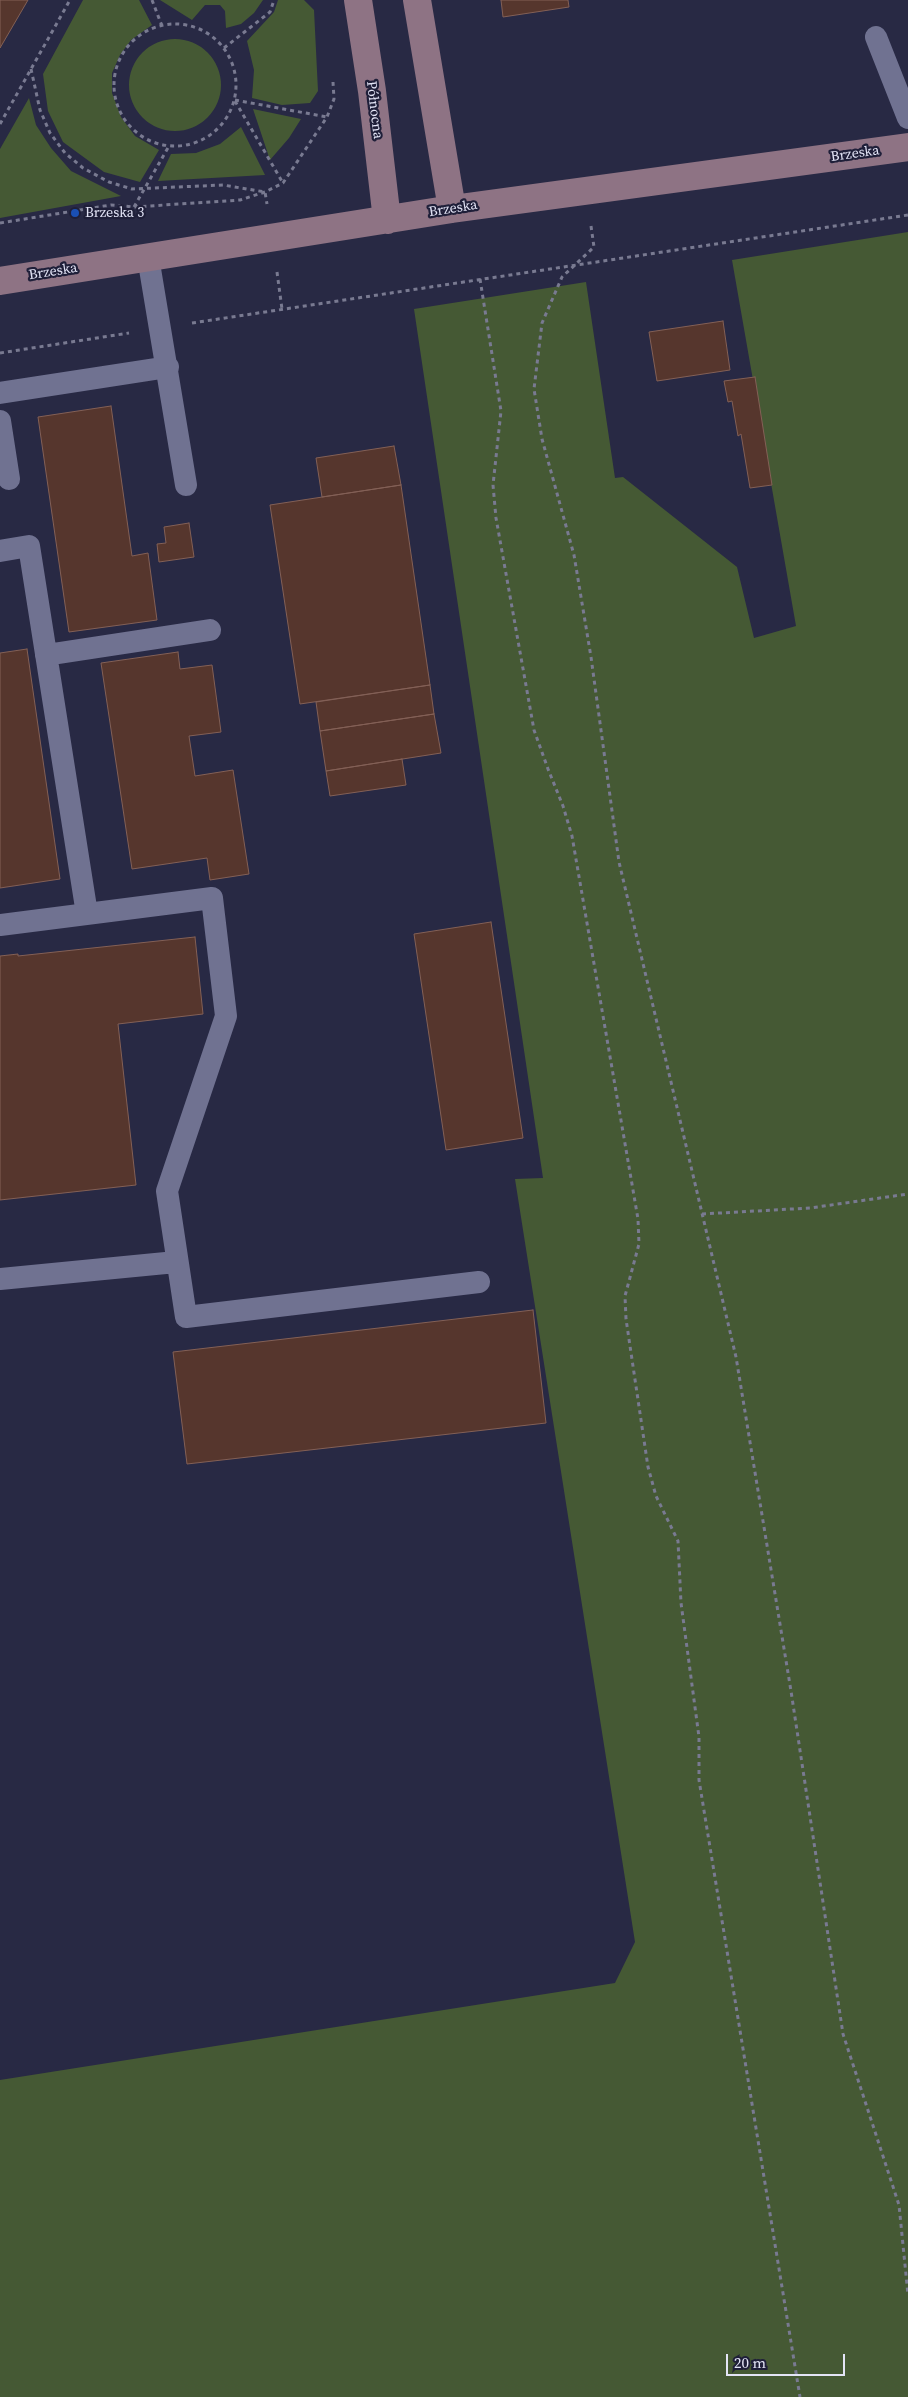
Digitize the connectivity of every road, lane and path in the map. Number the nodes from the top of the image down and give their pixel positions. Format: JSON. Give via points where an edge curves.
{"nodes":[{"id":1,"x":70,"y":0,"type":"edge"},
{"id":2,"x":152,"y":0,"type":"edge"},
{"id":3,"x":274,"y":0,"type":"edge"},
{"id":4,"x":358,"y":0,"type":"edge"},
{"id":5,"x":417,"y":0,"type":"edge"},
{"id":6,"x":162,"y":26,"type":"junction"},
{"id":7,"x":876,"y":36,"type":"dead end"},
{"id":8,"x":224,"y":48,"type":"junction"},
{"id":9,"x":31,"y":69,"type":"junction"},
{"id":10,"x":333,"y":81,"type":"dead end"},
{"id":11,"x":234,"y":100,"type":"junction"},
{"id":12,"x":327,"y":117,"type":"junction"},
{"id":13,"x":908,"y":118,"type":"edge"},
{"id":14,"x":0,"y":124,"type":"edge"},
{"id":15,"x":170,"y":146,"type":"junction"},
{"id":16,"x":908,"y":147,"type":"edge"},
{"id":17,"x":283,"y":184,"type":"junction"},
{"id":18,"x":145,"y":188,"type":"junction"},
{"id":19,"x":585,"y":191,"type":"junction"},
{"id":20,"x":265,"y":192,"type":"junction"},
{"id":21,"x":134,"y":207,"type":"junction"},
{"id":22,"x":452,"y":209,"type":"junction"},
{"id":23,"x":908,"y":215,"type":"edge"},
{"id":24,"x":387,"y":220,"type":"junction"},
{"id":25,"x":0,"y":223,"type":"edge"},
{"id":26,"x":148,"y":257,"type":"junction"},
{"id":27,"x":576,"y":265,"type":"junction"},
{"id":28,"x":480,"y":280,"type":"junction"},
{"id":29,"x":0,"y":281,"type":"edge"},
{"id":30,"x":282,"y":309,"type":"dead end"},
{"id":31,"x":168,"y":367,"type":"junction"},
{"id":32,"x":0,"y":393,"type":"edge"},
{"id":33,"x":0,"y":421,"type":"edge"},
{"id":34,"x":10,"y":479,"type":"dead end"},
{"id":35,"x":186,"y":485,"type":"dead end"},
{"id":36,"x":0,"y":551,"type":"edge"},
{"id":37,"x":210,"y":630,"type":"dead end"},
{"id":38,"x":46,"y":655,"type":"junction"},
{"id":39,"x":87,"y":914,"type":"junction"},
{"id":40,"x":0,"y":925,"type":"edge"},
{"id":41,"x":908,"y":1194,"type":"edge"},
{"id":42,"x":702,"y":1214,"type":"junction"},
{"id":43,"x":176,"y":1262,"type":"junction"},
{"id":44,"x":0,"y":1279,"type":"edge"},
{"id":45,"x":479,"y":1282,"type":"dead end"},
{"id":46,"x":908,"y":2295,"type":"edge"},
{"id":47,"x":800,"y":2397,"type":"edge"}],
"edges":[{"from":1,"to":9,"type":"path"},
{"from":2,"to":6,"type":"path"},
{"from":3,"to":8,"type":"path","via":[[270,12]]},
{"from":4,"to":24,"type":"street","name":"Północna"},
{"from":5,"to":22,"type":"street"},
{"from":6,"to":8,"type":"path","via":[[190,25],[205,32]]},
{"from":6,"to":15,"type":"path","via":[[140,34],[125,50],[116,69],[114,90],[120,111],[132,128],[149,140]]},
{"from":7,"to":13,"type":"lane"},
{"from":8,"to":11,"type":"path","via":[[235,72]]},
{"from":9,"to":14,"type":"path"},
{"from":9,"to":18,"type":"path","via":[[40,110],[65,153],[82,168],[109,182],[132,189]]},
{"from":10,"to":12,"type":"path","via":[[334,99]]},
{"from":11,"to":12,"type":"path"},
{"from":11,"to":15,"type":"path","via":[[225,121],[210,135],[191,144]]},
{"from":11,"to":17,"type":"path"},
{"from":12,"to":17,"type":"path"},
{"from":15,"to":18,"type":"path"},
{"from":16,"to":19,"type":"street","name":"Brzeska"},
{"from":17,"to":20,"type":"path"},
{"from":18,"to":20,"type":"path","via":[[223,186]]},
{"from":18,"to":21,"type":"path"},
{"from":19,"to":22,"type":"street","name":"Brzeska"},
{"from":19,"to":27,"type":"path","via":[[594,247]]},
{"from":20,"to":21,"type":"path","via":[[240,200]]},
{"from":21,"to":25,"type":"path","via":[[111,205]]},
{"from":22,"to":24,"type":"street","name":"Brzeska"},
{"from":23,"to":27,"type":"path"},
{"from":24,"to":26,"type":"street","name":"Brzeska"},
{"from":26,"to":29,"type":"street","name":"Brzeska"},
{"from":26,"to":31,"type":"lane"},
{"from":27,"to":28,"type":"path"},
{"from":27,"to":42,"type":"path","via":[[562,277],[542,322],[534,389],[542,439],[574,555],[619,862]]},
{"from":28,"to":30,"type":"path"},
{"from":28,"to":47,"type":"path","via":[[501,411],[493,485],[496,518],[534,730],[572,836],[638,1220],[639,1244],[625,1296],[626,1320],[648,1467],[656,1496],[678,1540],[681,1603],[699,1737],[699,1780]]},
{"from":31,"to":32,"type":"lane"},
{"from":31,"to":35,"type":"lane"},
{"from":33,"to":34,"type":"lane"},
{"from":36,"to":38,"type":"lane","via":[[29,546]]},
{"from":37,"to":38,"type":"lane"},
{"from":38,"to":39,"type":"lane"},
{"from":39,"to":40,"type":"lane"},
{"from":39,"to":43,"type":"lane","via":[[212,898],[226,1016],[167,1191]]},
{"from":41,"to":42,"type":"path","via":[[810,1208]]},
{"from":42,"to":46,"type":"path","via":[[736,1357],[843,2034],[899,2204]]},
{"from":43,"to":44,"type":"lane"},
{"from":43,"to":45,"type":"lane","via":[[186,1317]]}]}
